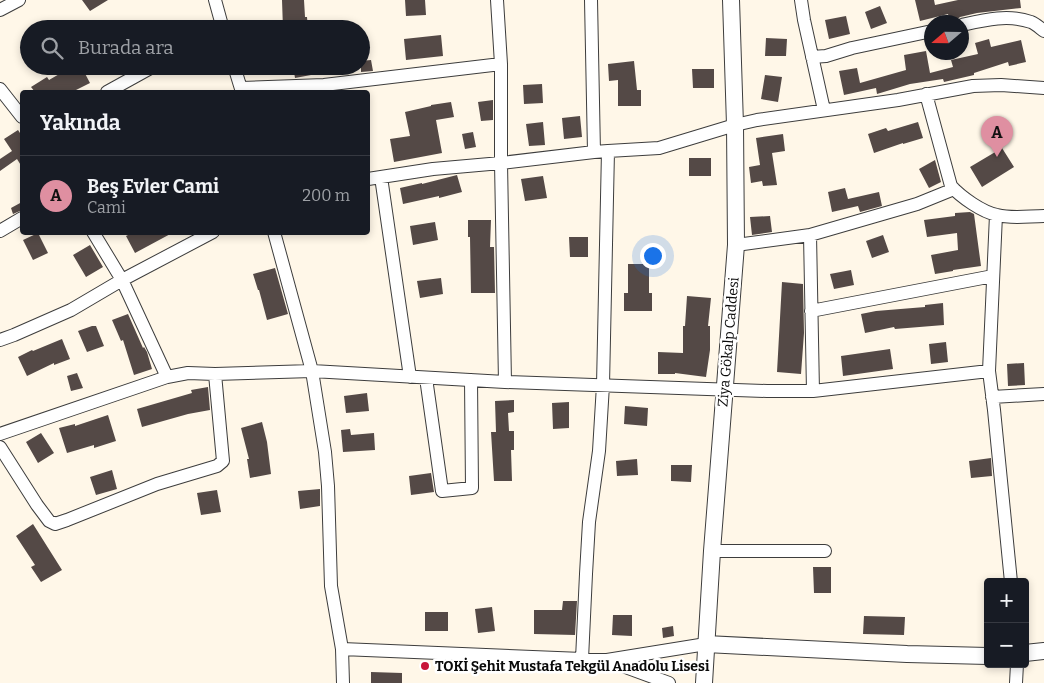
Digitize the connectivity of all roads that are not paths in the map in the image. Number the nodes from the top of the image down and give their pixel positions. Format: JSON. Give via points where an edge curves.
{"nodes":[{"id":1,"x":20,"y":0,"type":"edge"},
{"id":2,"x":215,"y":0,"type":"edge"},
{"id":3,"x":497,"y":0,"type":"edge"},
{"id":4,"x":591,"y":0,"type":"edge"},
{"id":5,"x":731,"y":0,"type":"edge"},
{"id":6,"x":801,"y":0,"type":"edge"},
{"id":7,"x":0,"y":10,"type":"edge"},
{"id":8,"x":220,"y":20,"type":"edge"},
{"id":9,"x":969,"y":23,"type":"edge"},
{"id":10,"x":1044,"y":31,"type":"edge"},
{"id":11,"x":924,"y":32,"type":"edge"},
{"id":12,"x":812,"y":57,"type":"junction"},
{"id":13,"x":501,"y":64,"type":"junction"},
{"id":14,"x":138,"y":75,"type":"edge"},
{"id":15,"x":237,"y":75,"type":"edge"},
{"id":16,"x":1044,"y":88,"type":"edge"},
{"id":17,"x":0,"y":89,"type":"edge"},
{"id":18,"x":111,"y":90,"type":"edge"},
{"id":19,"x":241,"y":90,"type":"edge"},
{"id":20,"x":926,"y":94,"type":"junction"},
{"id":21,"x":824,"y":110,"type":"junction"},
{"id":22,"x":20,"y":114,"type":"edge"},
{"id":23,"x":735,"y":124,"type":"junction"},
{"id":24,"x":594,"y":152,"type":"junction"},
{"id":25,"x":608,"y":152,"type":"junction"},
{"id":26,"x":500,"y":163,"type":"junction"},
{"id":27,"x":380,"y":177,"type":"junction"},
{"id":28,"x":370,"y":179,"type":"edge"},
{"id":29,"x":954,"y":189,"type":"junction"},
{"id":30,"x":996,"y":215,"type":"junction"},
{"id":31,"x":1044,"y":216,"type":"edge"},
{"id":32,"x":20,"y":219,"type":"edge"},
{"id":33,"x":0,"y":231,"type":"edge"},
{"id":34,"x":95,"y":235,"type":"edge"},
{"id":35,"x":207,"y":235,"type":"edge"},
{"id":36,"x":275,"y":235,"type":"edge"},
{"id":37,"x":810,"y":235,"type":"junction"},
{"id":38,"x":736,"y":245,"type":"junction"},
{"id":39,"x":993,"y":276,"type":"junction"},
{"id":40,"x":122,"y":280,"type":"junction"},
{"id":41,"x":811,"y":311,"type":"junction"},
{"id":42,"x":0,"y":340,"type":"edge"},
{"id":43,"x":312,"y":371,"type":"junction"},
{"id":44,"x":989,"y":371,"type":"junction"},
{"id":45,"x":215,"y":374,"type":"junction"},
{"id":46,"x":167,"y":377,"type":"junction"},
{"id":47,"x":410,"y":377,"type":"junction"},
{"id":48,"x":426,"y":378,"type":"junction"},
{"id":49,"x":471,"y":380,"type":"junction"},
{"id":50,"x":505,"y":382,"type":"junction"},
{"id":51,"x":603,"y":386,"type":"junction"},
{"id":52,"x":724,"y":390,"type":"junction"},
{"id":53,"x":812,"y":390,"type":"junction"},
{"id":54,"x":1044,"y":394,"type":"edge"},
{"id":55,"x":992,"y":397,"type":"junction"},
{"id":56,"x":0,"y":434,"type":"edge"},
{"id":57,"x":0,"y":447,"type":"edge"},
{"id":58,"x":712,"y":551,"type":"junction"},
{"id":59,"x":825,"y":551,"type":"dead end"},
{"id":60,"x":1010,"y":578,"type":"edge"},
{"id":61,"x":706,"y":644,"type":"junction"},
{"id":62,"x":342,"y":649,"type":"junction"},
{"id":63,"x":1044,"y":651,"type":"edge"},
{"id":64,"x":1029,"y":653,"type":"edge"},
{"id":65,"x":984,"y":656,"type":"edge"},
{"id":66,"x":582,"y":659,"type":"junction"},
{"id":67,"x":607,"y":660,"type":"junction"},
{"id":68,"x":1017,"y":668,"type":"edge"},
{"id":69,"x":343,"y":683,"type":"edge"},
{"id":70,"x":669,"y":683,"type":"edge"},
{"id":71,"x":704,"y":683,"type":"edge"},
{"id":72,"x":1016,"y":683,"type":"edge"}],
"edges":[{"from":1,"to":7,"type":"street"},
{"from":2,"to":8,"type":"street"},
{"from":3,"to":13,"type":"street"},
{"from":4,"to":24,"type":"street"},
{"from":5,"to":23,"type":"street","name":"Ziya Gökalp Caddesi"},
{"from":6,"to":12,"type":"street"},
{"from":9,"to":10,"type":"street","via":[[1012,18],[1032,23]]},
{"from":11,"to":12,"type":"street"},
{"from":12,"to":21,"type":"street"},
{"from":13,"to":19,"type":"street","via":[[324,85]]},
{"from":13,"to":26,"type":"street"},
{"from":14,"to":18,"type":"street"},
{"from":15,"to":19,"type":"street"},
{"from":16,"to":20,"type":"street","via":[[1001,84]]},
{"from":17,"to":22,"type":"street"},
{"from":20,"to":21,"type":"street"},
{"from":20,"to":29,"type":"street"},
{"from":21,"to":23,"type":"street"},
{"from":23,"to":25,"type":"street","via":[[659,148]]},
{"from":23,"to":38,"type":"street","name":"Ziya Gökalp Caddesi"},
{"from":24,"to":25,"type":"street"},
{"from":24,"to":26,"type":"street"},
{"from":25,"to":51,"type":"street"},
{"from":26,"to":27,"type":"street","via":[[433,168]]},
{"from":26,"to":50,"type":"street"},
{"from":27,"to":28,"type":"street"},
{"from":27,"to":47,"type":"street"},
{"from":29,"to":30,"type":"street","via":[[977,207]]},
{"from":29,"to":37,"type":"street","via":[[917,204]]},
{"from":30,"to":31,"type":"street"},
{"from":30,"to":39,"type":"street"},
{"from":32,"to":33,"type":"street"},
{"from":34,"to":40,"type":"street"},
{"from":35,"to":40,"type":"street"},
{"from":36,"to":43,"type":"street"},
{"from":37,"to":38,"type":"street"},
{"from":37,"to":41,"type":"street"},
{"from":38,"to":52,"type":"street","name":"Ziya Gökalp Caddesi"},
{"from":39,"to":41,"type":"street"},
{"from":39,"to":44,"type":"street"},
{"from":40,"to":42,"type":"street","via":[[72,310]]},
{"from":40,"to":46,"type":"street"},
{"from":41,"to":53,"type":"street"},
{"from":43,"to":45,"type":"street"},
{"from":43,"to":47,"type":"street"},
{"from":43,"to":62,"type":"street","via":[[325,452],[332,586]]},
{"from":44,"to":53,"type":"street"},
{"from":44,"to":55,"type":"street"},
{"from":45,"to":46,"type":"street","via":[[188,373]]},
{"from":45,"to":57,"type":"street","via":[[223,461],[217,466],[157,484],[56,524],[49,521],[37,505]]},
{"from":46,"to":56,"type":"street"},
{"from":47,"to":48,"type":"street"},
{"from":48,"to":49,"type":"street"},
{"from":48,"to":49,"type":"street","via":[[442,491],[472,488]]},
{"from":49,"to":50,"type":"street"},
{"from":50,"to":51,"type":"street"},
{"from":51,"to":52,"type":"street"},
{"from":51,"to":66,"type":"street","via":[[599,451],[589,522]]},
{"from":52,"to":53,"type":"street"},
{"from":52,"to":58,"type":"street","name":"Ziya Gökalp Caddesi"},
{"from":54,"to":55,"type":"street"},
{"from":55,"to":60,"type":"street"},
{"from":58,"to":59,"type":"street"},
{"from":58,"to":61,"type":"street","name":"Ziya Gökalp Caddesi"},
{"from":61,"to":65,"type":"street"},
{"from":61,"to":67,"type":"street"},
{"from":61,"to":71,"type":"street","name":"Ziya Gökalp Caddesi"},
{"from":62,"to":66,"type":"street"},
{"from":62,"to":69,"type":"street"},
{"from":63,"to":64,"type":"street"},
{"from":66,"to":67,"type":"street"},
{"from":67,"to":70,"type":"street"},
{"from":68,"to":72,"type":"street"}]}
